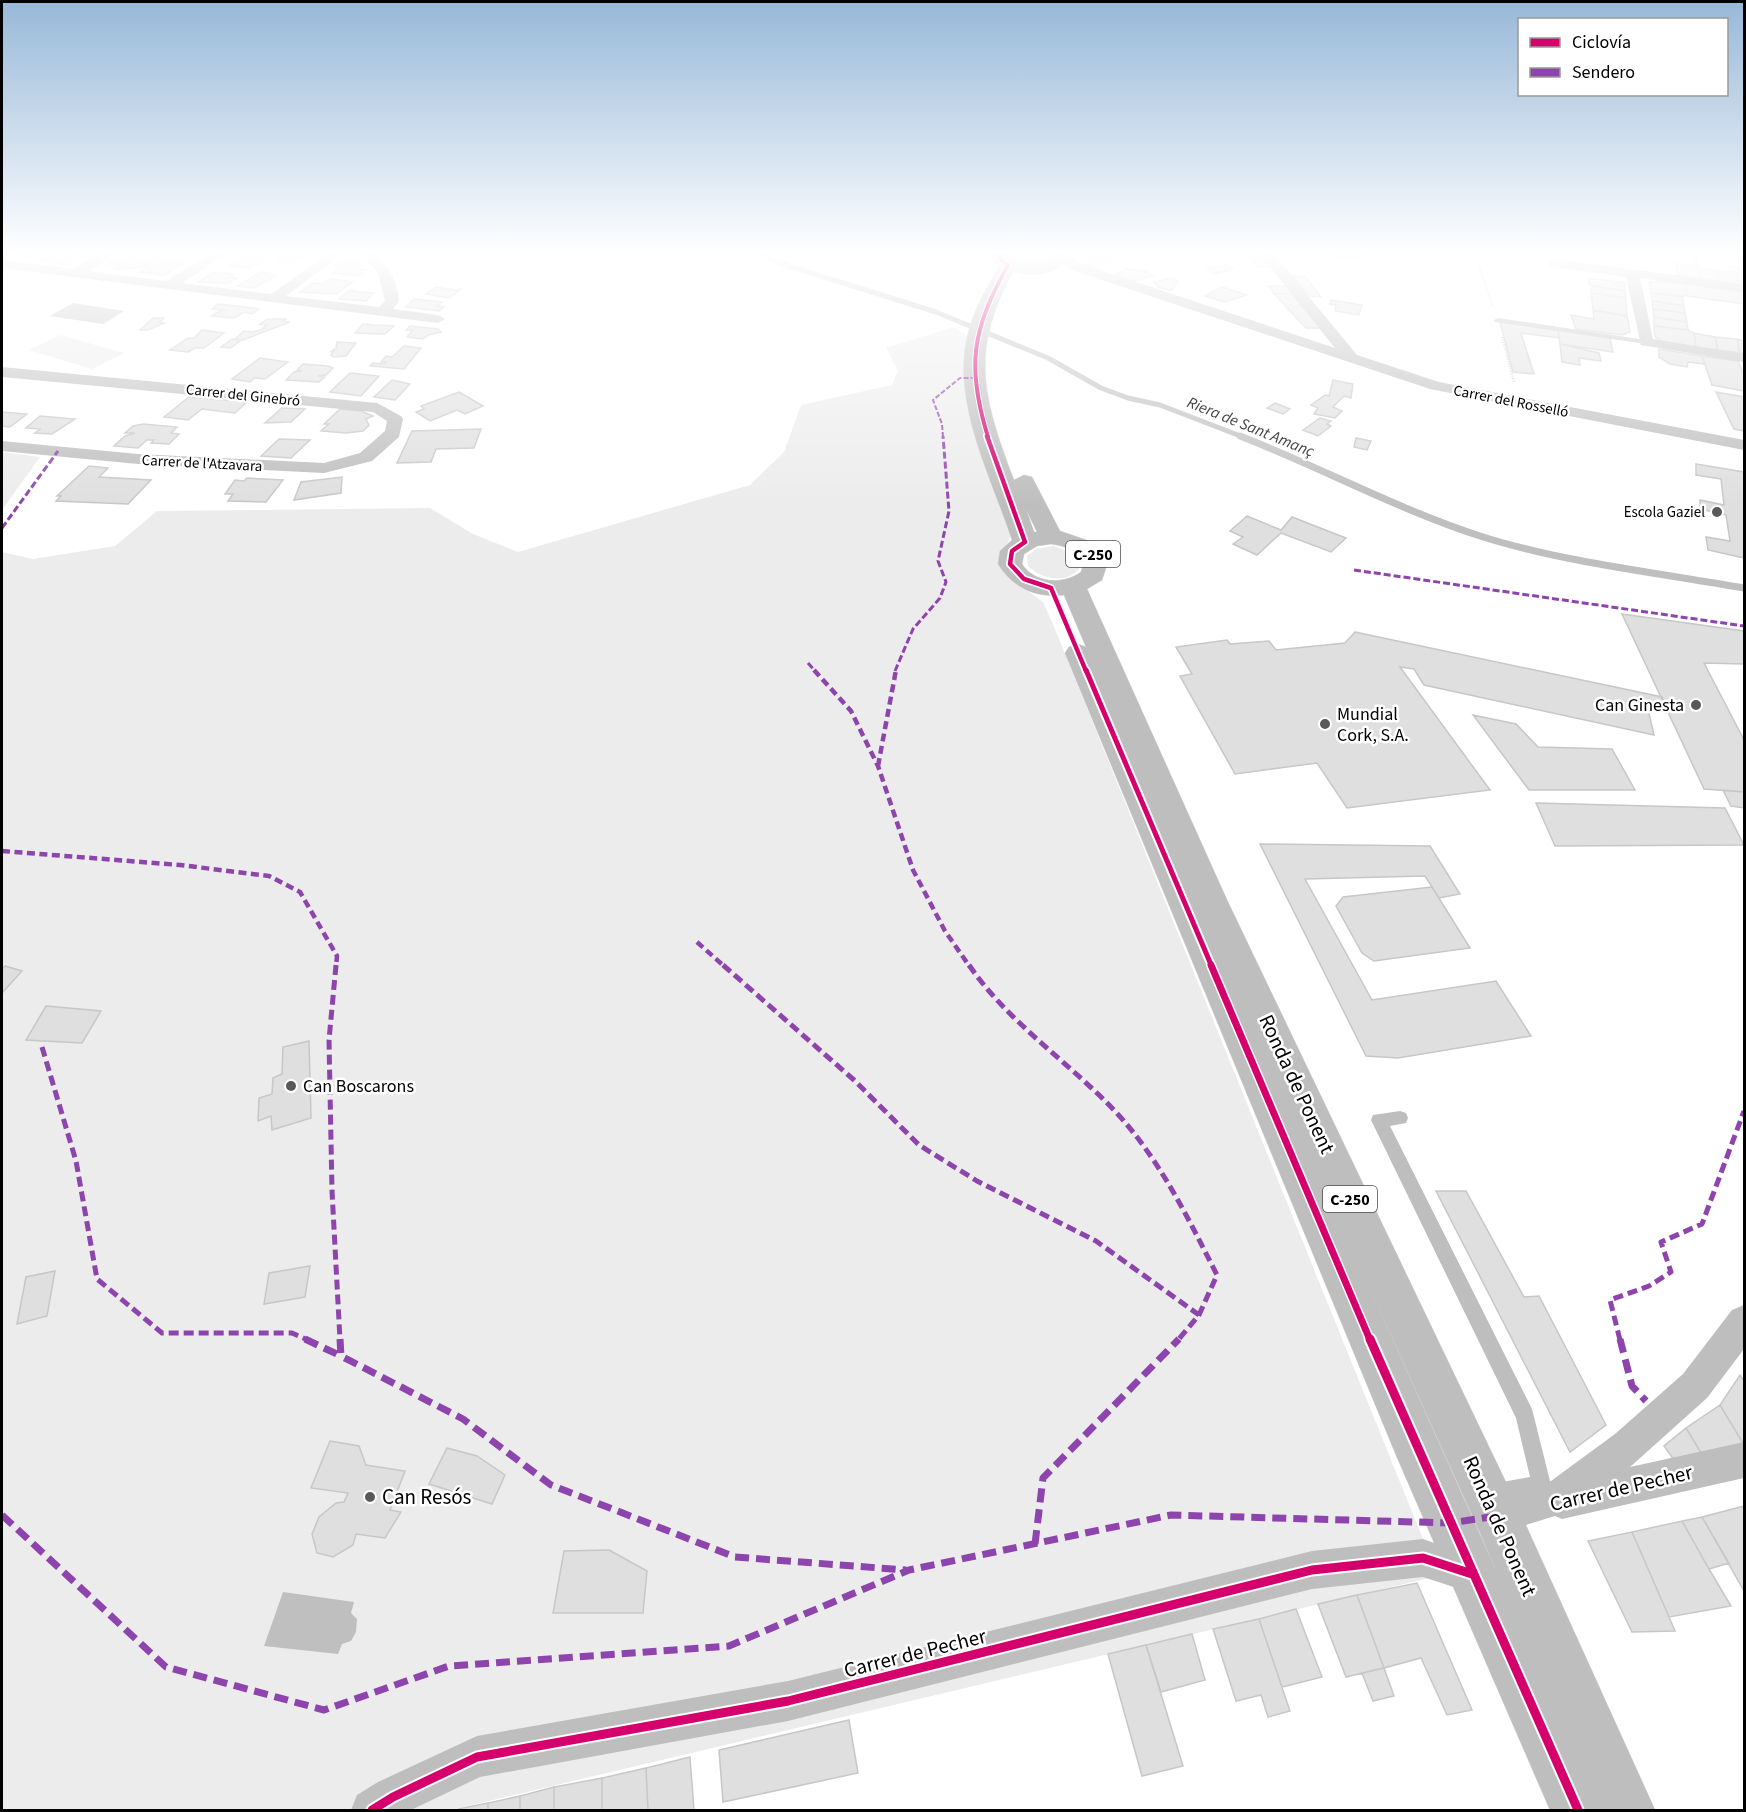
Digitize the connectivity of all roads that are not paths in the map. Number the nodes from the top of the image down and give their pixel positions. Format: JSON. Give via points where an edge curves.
{"nodes":[{"id":1,"x":987,"y":337,"type":"edge"},
{"id":2,"x":1283,"y":337,"type":"edge"},
{"id":3,"x":1334,"y":337,"type":"edge"},
{"id":4,"x":1609,"y":337,"type":"edge"},
{"id":5,"x":1645,"y":337,"type":"edge"},
{"id":6,"x":1646,"y":342,"type":"junction"},
{"id":7,"x":984,"y":351,"type":"junction"},
{"id":8,"x":1744,"y":358,"type":"edge"},
{"id":9,"x":1353,"y":360,"type":"junction"},
{"id":10,"x":2,"y":372,"type":"edge"},
{"id":11,"x":393,"y":433,"type":"joint"},
{"id":12,"x":1744,"y":445,"type":"edge"},
{"id":13,"x":2,"y":446,"type":"edge"},
{"id":14,"x":1051,"y":537,"type":"junction"},
{"id":15,"x":1024,"y":542,"type":"junction"},
{"id":16,"x":1062,"y":587,"type":"junction"},
{"id":17,"x":1400,"y":1118,"type":"dead end"},
{"id":18,"x":1744,"y":1322,"type":"edge"},
{"id":19,"x":1744,"y":1460,"type":"edge"},
{"id":20,"x":1478,"y":1510,"type":"junction"},
{"id":21,"x":1472,"y":1574,"type":"junction"},
{"id":22,"x":372,"y":1810,"type":"edge"},
{"id":23,"x":1578,"y":1810,"type":"edge"},
{"id":24,"x":1628,"y":1810,"type":"edge"}],
"edges":[{"from":1,"to":7,"type":"main road","number":"C-250"},
{"from":2,"to":9,"type":"street","name":"Carrer del Rosselló"},
{"from":3,"to":9,"type":"street"},
{"from":4,"to":6,"type":"lane"},
{"from":5,"to":6,"type":"street"},
{"from":6,"to":8,"type":"street"},
{"from":7,"to":14,"type":"main road","number":"C-250","via":[[1006,443]]},
{"from":7,"to":15,"type":"main road","number":"C-250","via":[[972,362],[978,414]]},
{"from":9,"to":12,"type":"street","name":"Carrer del Rosselló","via":[[1436,386]]},
{"from":10,"to":11,"type":"street","name":"Carrer del Ginebró","via":[[377,408],[395,419]]},
{"from":11,"to":13,"type":"street","name":"Carrer de l'Atzavara","via":[[366,457],[324,468],[138,459]]},
{"from":14,"to":15,"type":"main road","number":"C-250"},
{"from":14,"to":16,"type":"main road","number":"C-250","via":[[1079,543],[1095,558],[1093,575]]},
{"from":15,"to":16,"type":"main road","number":"C-250","via":[[1010,555],[1012,568],[1024,579]]},
{"from":16,"to":20,"type":"main road","name":"Ronda de Ponent","number":"C-250","via":[[1211,900]]},
{"from":17,"to":20,"type":"lane","via":[[1379,1120],[1525,1416],[1540,1481],[1538,1486]]},
{"from":18,"to":20,"type":"street","via":[[1695,1386],[1628,1447],[1561,1496]]},
{"from":19,"to":20,"type":"street","name":"Carrer de Pecher"},
{"from":20,"to":21,"type":"main road","number":"C-250"},
{"from":20,"to":24,"type":"main road","name":"Ronda de Ponent","number":"C-250"},
{"from":21,"to":22,"type":"street","name":"Carrer de Pecher","via":[[1423,1558],[1312,1570],[788,1701],[477,1757]]},
{"from":21,"to":23,"type":"main road","number":"C-250"}]}
